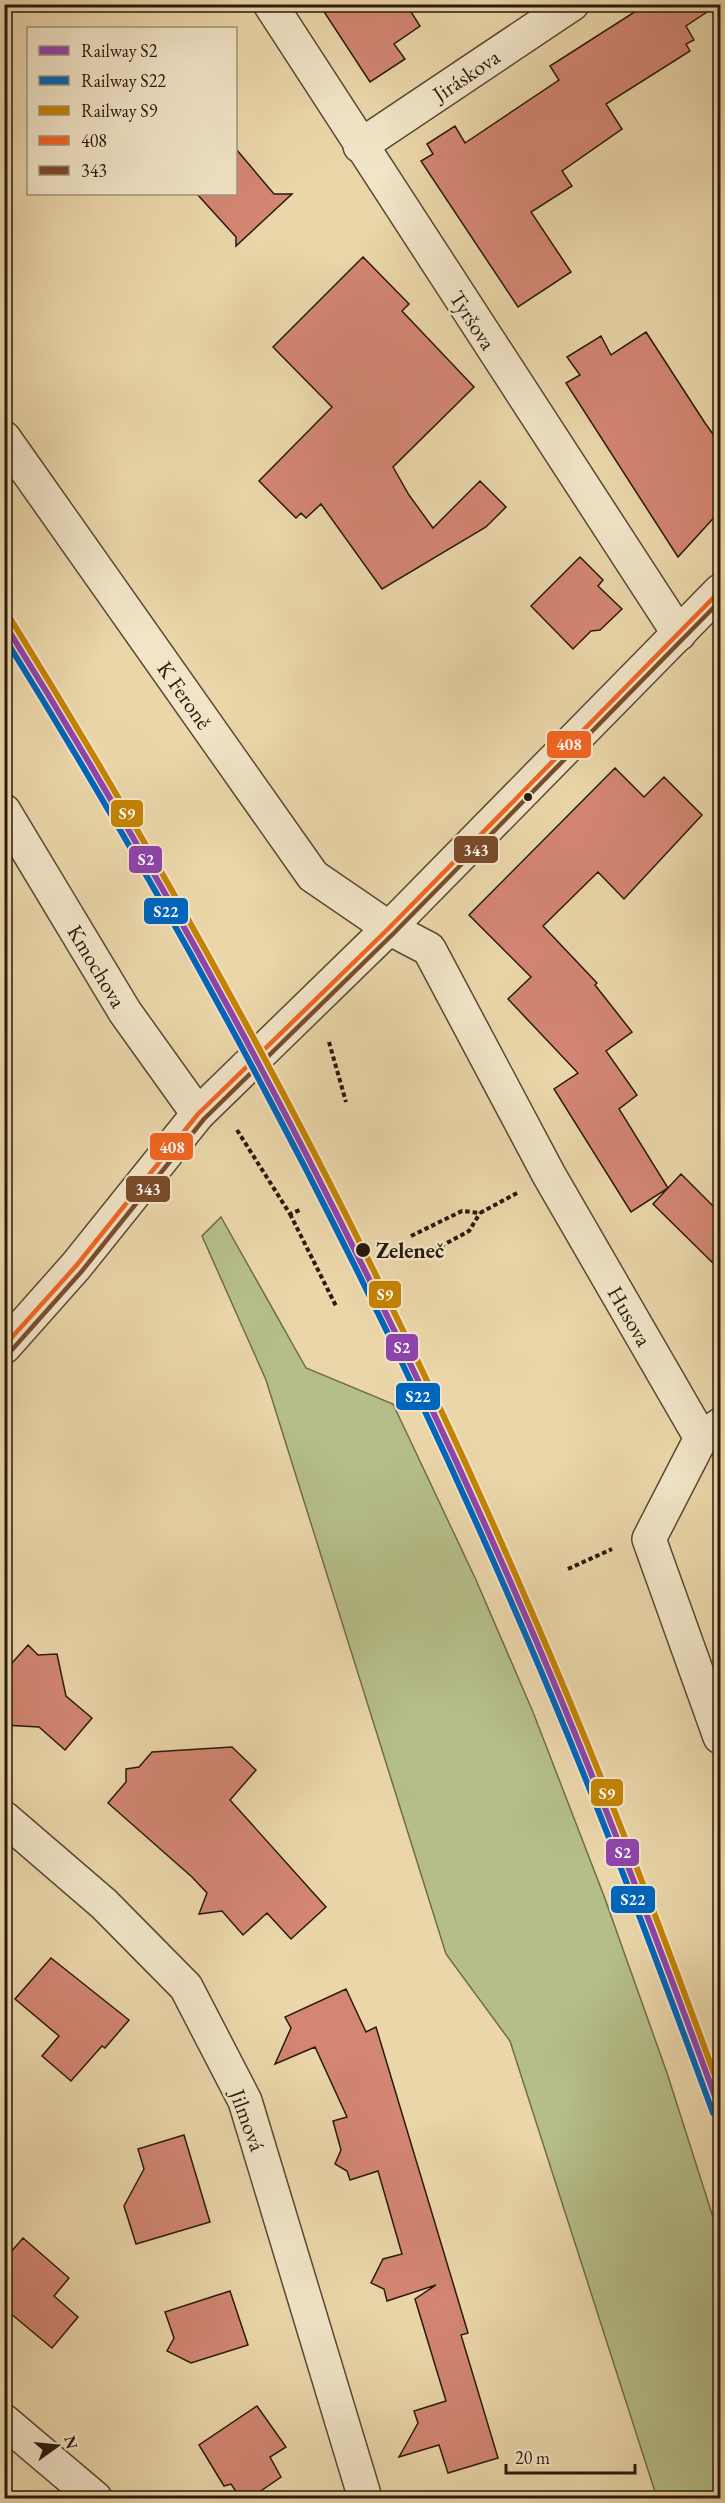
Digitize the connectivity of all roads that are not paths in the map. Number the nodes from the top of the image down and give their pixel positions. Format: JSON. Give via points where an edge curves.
{"nodes":[{"id":1,"x":270,"y":4,"type":"edge"},
{"id":2,"x":572,"y":4,"type":"edge"},
{"id":3,"x":360,"y":146,"type":"junction"},
{"id":4,"x":4,"y":438,"type":"edge"},
{"id":5,"x":720,"y":591,"type":"edge"},
{"id":6,"x":678,"y":634,"type":"junction"},
{"id":7,"x":4,"y":811,"type":"edge"},
{"id":8,"x":389,"y":928,"type":"junction"},
{"id":9,"x":198,"y":1114,"type":"junction"},
{"id":10,"x":4,"y":1347,"type":"edge"},
{"id":11,"x":710,"y":1432,"type":"edge"},
{"id":12,"x":720,"y":1737,"type":"edge"},
{"id":13,"x":4,"y":1818,"type":"edge"},
{"id":14,"x":4,"y":2421,"type":"edge"},
{"id":15,"x":95,"y":2499,"type":"edge"},
{"id":16,"x":365,"y":2499,"type":"edge"}],
"edges":[{"from":1,"to":3,"type":"street","name":"Tyršova"},
{"from":2,"to":3,"type":"street","name":"Jiráskova"},
{"from":3,"to":6,"type":"street","name":"Tyršova"},
{"from":4,"to":8,"type":"street","name":"K Feroně","via":[[313,876]]},
{"from":5,"to":6,"type":"street"},
{"from":6,"to":8,"type":"street"},
{"from":7,"to":9,"type":"street","name":"Kmochova","via":[[125,1012]]},
{"from":8,"to":9,"type":"street"},
{"from":8,"to":11,"type":"street","name":"Husova","via":[[429,949],[549,1175]]},
{"from":9,"to":10,"type":"street","via":[[76,1266]]},
{"from":11,"to":12,"type":"street","name":"Husova","via":[[649,1539]]},
{"from":13,"to":16,"type":"street","name":"Jilmová","via":[[104,1904],[186,1987],[244,2101]]},
{"from":14,"to":15,"type":"street"}]}
